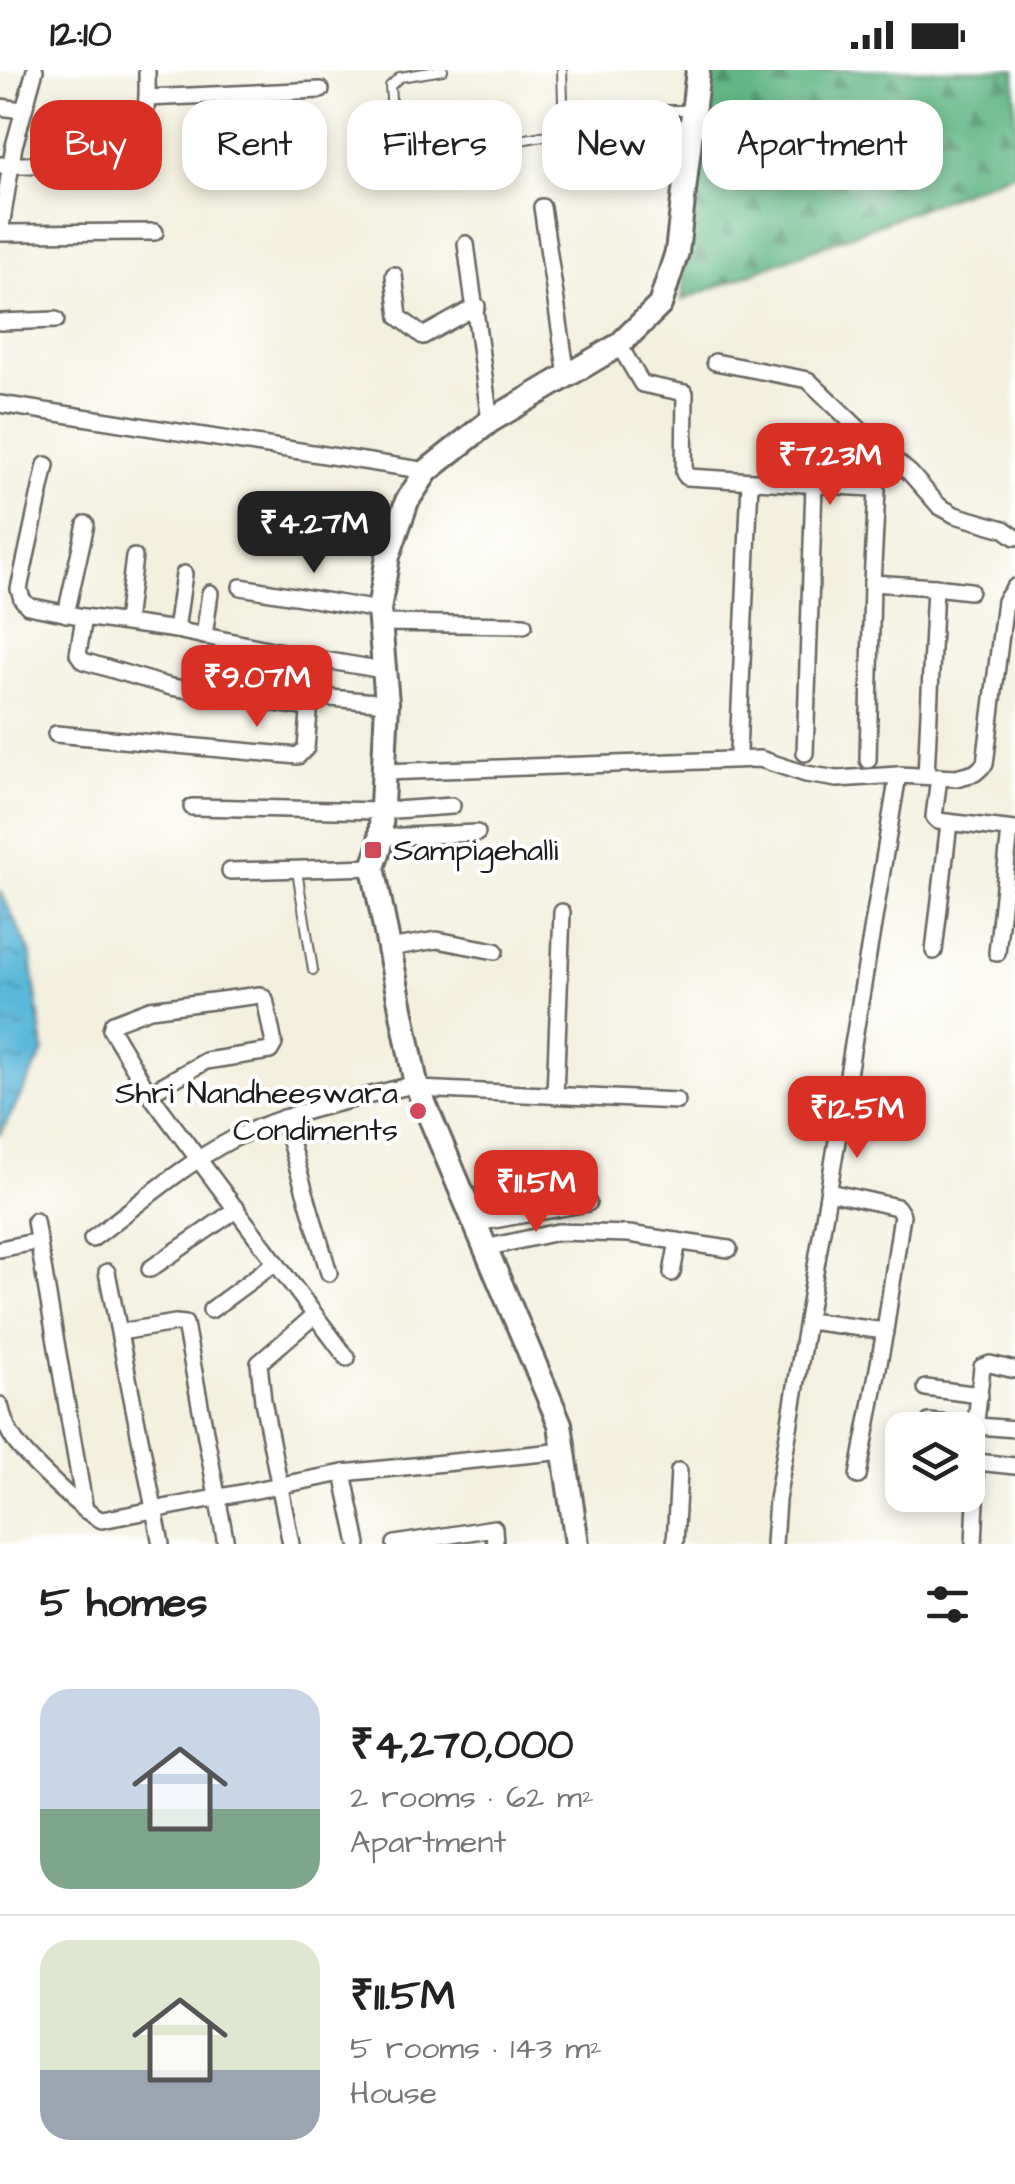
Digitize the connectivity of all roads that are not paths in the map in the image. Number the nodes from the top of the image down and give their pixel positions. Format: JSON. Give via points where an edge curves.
{"nodes":[{"id":1,"x":35,"y":70,"type":"edge"},
{"id":2,"x":147,"y":70,"type":"edge"},
{"id":3,"x":443,"y":70,"type":"edge"},
{"id":4,"x":562,"y":70,"type":"edge"},
{"id":5,"x":698,"y":70,"type":"edge"},
{"id":6,"x":321,"y":90,"type":"dead end"},
{"id":7,"x":147,"y":98,"type":"junction"},
{"id":8,"x":0,"y":108,"type":"edge"},
{"id":9,"x":22,"y":110,"type":"junction"},
{"id":10,"x":682,"y":110,"type":"edge"},
{"id":11,"x":694,"y":110,"type":"junction"},
{"id":12,"x":7,"y":146,"type":"edge"},
{"id":13,"x":5,"y":166,"type":"edge"},
{"id":14,"x":542,"y":207,"type":"dead end"},
{"id":15,"x":156,"y":232,"type":"dead end"},
{"id":16,"x":0,"y":233,"type":"edge"},
{"id":17,"x":466,"y":244,"type":"dead end"},
{"id":18,"x":394,"y":275,"type":"dead end"},
{"id":19,"x":477,"y":306,"type":"junction"},
{"id":20,"x":56,"y":320,"type":"dead end"},
{"id":21,"x":0,"y":322,"type":"edge"},
{"id":22,"x":618,"y":345,"type":"junction"},
{"id":23,"x":714,"y":362,"type":"dead end"},
{"id":24,"x":567,"y":376,"type":"junction"},
{"id":25,"x":0,"y":404,"type":"edge"},
{"id":26,"x":490,"y":421,"type":"junction"},
{"id":27,"x":46,"y":465,"type":"dead end"},
{"id":28,"x":427,"y":471,"type":"junction"},
{"id":29,"x":750,"y":482,"type":"junction"},
{"id":30,"x":814,"y":485,"type":"junction"},
{"id":31,"x":86,"y":524,"type":"dead end"},
{"id":32,"x":1015,"y":537,"type":"edge"},
{"id":33,"x":134,"y":557,"type":"dead end"},
{"id":34,"x":184,"y":574,"type":"dead end"},
{"id":35,"x":872,"y":583,"type":"junction"},
{"id":36,"x":935,"y":586,"type":"junction"},
{"id":37,"x":241,"y":587,"type":"dead end"},
{"id":38,"x":1015,"y":587,"type":"edge"},
{"id":39,"x":970,"y":591,"type":"dead end"},
{"id":40,"x":210,"y":593,"type":"dead end"},
{"id":41,"x":66,"y":614,"type":"junction"},
{"id":42,"x":380,"y":616,"type":"junction"},
{"id":43,"x":84,"y":618,"type":"junction"},
{"id":44,"x":126,"y":622,"type":"junction"},
{"id":45,"x":524,"y":625,"type":"dead end"},
{"id":46,"x":176,"y":630,"type":"junction"},
{"id":47,"x":204,"y":636,"type":"junction"},
{"id":48,"x":306,"y":657,"type":"junction"},
{"id":49,"x":383,"y":670,"type":"junction"},
{"id":50,"x":308,"y":702,"type":"junction"},
{"id":51,"x":387,"y":703,"type":"junction"},
{"id":52,"x":56,"y":734,"type":"dead end"},
{"id":53,"x":738,"y":752,"type":"dead end"},
{"id":54,"x":806,"y":753,"type":"dead end"},
{"id":55,"x":868,"y":760,"type":"dead end"},
{"id":56,"x":383,"y":772,"type":"junction"},
{"id":57,"x":898,"y":775,"type":"junction"},
{"id":58,"x":933,"y":777,"type":"junction"},
{"id":59,"x":452,"y":806,"type":"dead end"},
{"id":60,"x":192,"y":807,"type":"dead end"},
{"id":61,"x":380,"y":811,"type":"junction"},
{"id":62,"x":950,"y":822,"type":"junction"},
{"id":63,"x":1013,"y":830,"type":"edge"},
{"id":64,"x":477,"y":833,"type":"dead end"},
{"id":65,"x":380,"y":837,"type":"junction"},
{"id":66,"x":373,"y":868,"type":"junction"},
{"id":67,"x":230,"y":871,"type":"dead end"},
{"id":68,"x":297,"y":871,"type":"junction"},
{"id":69,"x":562,"y":912,"type":"dead end"},
{"id":70,"x":388,"y":948,"type":"junction"},
{"id":71,"x":496,"y":951,"type":"dead end"},
{"id":72,"x":934,"y":951,"type":"dead end"},
{"id":73,"x":997,"y":952,"type":"dead end"},
{"id":74,"x":313,"y":970,"type":"dead end"},
{"id":75,"x":417,"y":1087,"type":"junction"},
{"id":76,"x":149,"y":1093,"type":"junction"},
{"id":77,"x":555,"y":1096,"type":"junction"},
{"id":78,"x":677,"y":1101,"type":"dead end"},
{"id":79,"x":283,"y":1118,"type":"junction"},
{"id":80,"x":200,"y":1159,"type":"junction"},
{"id":81,"x":829,"y":1192,"type":"junction"},
{"id":82,"x":588,"y":1203,"type":"dead end"},
{"id":83,"x":237,"y":1209,"type":"junction"},
{"id":84,"x":35,"y":1222,"type":"dead end"},
{"id":85,"x":476,"y":1223,"type":"junction"},
{"id":86,"x":92,"y":1239,"type":"dead end"},
{"id":87,"x":39,"y":1241,"type":"junction"},
{"id":88,"x":678,"y":1241,"type":"junction"},
{"id":89,"x":485,"y":1248,"type":"junction"},
{"id":90,"x":729,"y":1249,"type":"dead end"},
{"id":91,"x":0,"y":1250,"type":"edge"},
{"id":92,"x":276,"y":1262,"type":"junction"},
{"id":93,"x":150,"y":1269,"type":"dead end"},
{"id":94,"x":107,"y":1272,"type":"dead end"},
{"id":95,"x":329,"y":1273,"type":"dead end"},
{"id":96,"x":672,"y":1273,"type":"dead end"},
{"id":97,"x":211,"y":1310,"type":"dead end"},
{"id":98,"x":315,"y":1316,"type":"junction"},
{"id":99,"x":808,"y":1321,"type":"junction"},
{"id":100,"x":120,"y":1332,"type":"junction"},
{"id":101,"x":885,"y":1332,"type":"junction"},
{"id":102,"x":347,"y":1358,"type":"dead end"},
{"id":103,"x":1015,"y":1370,"type":"edge"},
{"id":104,"x":926,"y":1388,"type":"dead end"},
{"id":105,"x":980,"y":1395,"type":"junction"},
{"id":106,"x":0,"y":1405,"type":"edge"},
{"id":107,"x":978,"y":1412,"type":"edge"},
{"id":108,"x":985,"y":1427,"type":"edge"},
{"id":109,"x":1015,"y":1429,"type":"edge"},
{"id":110,"x":565,"y":1451,"type":"junction"},
{"id":111,"x":985,"y":1463,"type":"edge"},
{"id":112,"x":1015,"y":1466,"type":"edge"},
{"id":113,"x":679,"y":1471,"type":"dead end"},
{"id":114,"x":342,"y":1473,"type":"junction"},
{"id":115,"x":858,"y":1476,"type":"dead end"},
{"id":116,"x":280,"y":1486,"type":"junction"},
{"id":117,"x":217,"y":1498,"type":"junction"},
{"id":118,"x":154,"y":1509,"type":"junction"},
{"id":119,"x":85,"y":1510,"type":"junction"},
{"id":120,"x":975,"y":1512,"type":"edge"},
{"id":121,"x":161,"y":1544,"type":"edge"},
{"id":122,"x":226,"y":1544,"type":"edge"},
{"id":123,"x":291,"y":1544,"type":"edge"},
{"id":124,"x":358,"y":1544,"type":"edge"},
{"id":125,"x":395,"y":1544,"type":"edge"},
{"id":126,"x":495,"y":1544,"type":"edge"},
{"id":127,"x":577,"y":1544,"type":"edge"},
{"id":128,"x":675,"y":1544,"type":"edge"},
{"id":129,"x":774,"y":1544,"type":"edge"},
{"id":130,"x":974,"y":1544,"type":"edge"}],
"edges":[{"from":1,"to":9,"type":"street"},
{"from":2,"to":7,"type":"street"},
{"from":3,"to":4,"type":"lane","via":[[400,77],[390,86],[396,164],[564,132]]},
{"from":5,"to":11,"type":"street"},
{"from":6,"to":7,"type":"street"},
{"from":7,"to":13,"type":"street","via":[[141,128],[106,155]]},
{"from":8,"to":9,"type":"street"},
{"from":9,"to":12,"type":"street"},
{"from":10,"to":11,"type":"lane"},
{"from":11,"to":22,"type":"street","via":[[677,252],[666,287],[660,305]]},
{"from":12,"to":13,"type":"street"},
{"from":13,"to":16,"type":"street"},
{"from":14,"to":24,"type":"street"},
{"from":15,"to":16,"type":"street"},
{"from":17,"to":19,"type":"street"},
{"from":18,"to":19,"type":"street","via":[[399,317],[423,336]]},
{"from":19,"to":26,"type":"street"},
{"from":20,"to":21,"type":"street"},
{"from":22,"to":24,"type":"street"},
{"from":22,"to":29,"type":"street","via":[[642,384],[685,393],[686,477]]},
{"from":23,"to":32,"type":"street","via":[[808,380],[938,506]]},
{"from":24,"to":26,"type":"street"},
{"from":25,"to":28,"type":"street"},
{"from":26,"to":28,"type":"street"},
{"from":27,"to":41,"type":"street","via":[[19,589],[28,606]]},
{"from":28,"to":42,"type":"street","via":[[396,526]]},
{"from":29,"to":30,"type":"street"},
{"from":29,"to":53,"type":"street"},
{"from":30,"to":35,"type":"street","via":[[877,491]]},
{"from":30,"to":54,"type":"street"},
{"from":31,"to":41,"type":"street"},
{"from":33,"to":44,"type":"street"},
{"from":34,"to":46,"type":"street"},
{"from":35,"to":36,"type":"street"},
{"from":35,"to":55,"type":"street"},
{"from":36,"to":39,"type":"street"},
{"from":36,"to":58,"type":"street"},
{"from":37,"to":42,"type":"street"},
{"from":38,"to":58,"type":"street","via":[[1005,601],[985,764],[975,773]]},
{"from":40,"to":47,"type":"street"},
{"from":41,"to":43,"type":"street"},
{"from":42,"to":45,"type":"street"},
{"from":42,"to":49,"type":"street"},
{"from":43,"to":44,"type":"street"},
{"from":43,"to":50,"type":"street","via":[[78,654],[83,661],[172,687]]},
{"from":44,"to":46,"type":"street"},
{"from":46,"to":47,"type":"street"},
{"from":47,"to":48,"type":"street"},
{"from":48,"to":49,"type":"street"},
{"from":48,"to":50,"type":"street","via":[[313,667]]},
{"from":49,"to":51,"type":"street"},
{"from":50,"to":51,"type":"street"},
{"from":50,"to":52,"type":"street","via":[[305,752],[298,756]]},
{"from":51,"to":56,"type":"street"},
{"from":56,"to":57,"type":"street","via":[[760,758],[822,777]]},
{"from":56,"to":61,"type":"street"},
{"from":57,"to":58,"type":"street"},
{"from":57,"to":81,"type":"street"},
{"from":58,"to":62,"type":"street","via":[[934,817]]},
{"from":59,"to":61,"type":"street"},
{"from":60,"to":61,"type":"street"},
{"from":61,"to":65,"type":"street"},
{"from":62,"to":63,"type":"street"},
{"from":62,"to":72,"type":"street"},
{"from":63,"to":73,"type":"street"},
{"from":64,"to":65,"type":"street"},
{"from":65,"to":66,"type":"street"},
{"from":66,"to":68,"type":"street"},
{"from":66,"to":70,"type":"street"},
{"from":67,"to":68,"type":"street"},
{"from":68,"to":74,"type":"lane"},
{"from":69,"to":77,"type":"street"},
{"from":70,"to":71,"type":"street","via":[[437,940]]},
{"from":70,"to":75,"type":"street"},
{"from":75,"to":77,"type":"street"},
{"from":75,"to":79,"type":"street"},
{"from":75,"to":85,"type":"street"},
{"from":76,"to":76,"type":"street","via":[[206,1061],[270,1051],[266,999],[150,1009],[113,1023],[110,1029]]},
{"from":76,"to":80,"type":"street"},
{"from":77,"to":78,"type":"street"},
{"from":79,"to":80,"type":"street"},
{"from":79,"to":95,"type":"street"},
{"from":80,"to":83,"type":"street"},
{"from":80,"to":86,"type":"street"},
{"from":81,"to":99,"type":"street"},
{"from":81,"to":101,"type":"street","via":[[896,1207],[902,1215]]},
{"from":82,"to":85,"type":"street"},
{"from":83,"to":92,"type":"street"},
{"from":83,"to":93,"type":"street"},
{"from":84,"to":87,"type":"street"},
{"from":85,"to":89,"type":"street"},
{"from":87,"to":91,"type":"street"},
{"from":87,"to":119,"type":"street"},
{"from":88,"to":89,"type":"street","via":[[558,1232]]},
{"from":88,"to":90,"type":"street"},
{"from":88,"to":96,"type":"street"},
{"from":89,"to":110,"type":"street","via":[[560,1424]]},
{"from":92,"to":97,"type":"street"},
{"from":92,"to":98,"type":"street"},
{"from":94,"to":100,"type":"street"},
{"from":98,"to":102,"type":"street"},
{"from":98,"to":116,"type":"street","via":[[259,1363]]},
{"from":99,"to":101,"type":"street"},
{"from":99,"to":129,"type":"street"},
{"from":100,"to":117,"type":"street","via":[[185,1324]]},
{"from":100,"to":118,"type":"street"},
{"from":101,"to":115,"type":"street"},
{"from":103,"to":105,"type":"street","via":[[982,1368]]},
{"from":104,"to":105,"type":"street"},
{"from":105,"to":107,"type":"street"},
{"from":106,"to":119,"type":"street","via":[[16,1444]]},
{"from":108,"to":109,"type":"street"},
{"from":110,"to":114,"type":"street"},
{"from":110,"to":127,"type":"street"},
{"from":111,"to":112,"type":"street"},
{"from":113,"to":128,"type":"street"},
{"from":114,"to":116,"type":"street"},
{"from":114,"to":124,"type":"street"},
{"from":116,"to":117,"type":"street"},
{"from":116,"to":123,"type":"street"},
{"from":117,"to":118,"type":"street"},
{"from":117,"to":122,"type":"street"},
{"from":118,"to":119,"type":"street","via":[[102,1520]]},
{"from":118,"to":121,"type":"street"},
{"from":120,"to":130,"type":"street"},
{"from":125,"to":126,"type":"street","via":[[494,1528]]}]}
